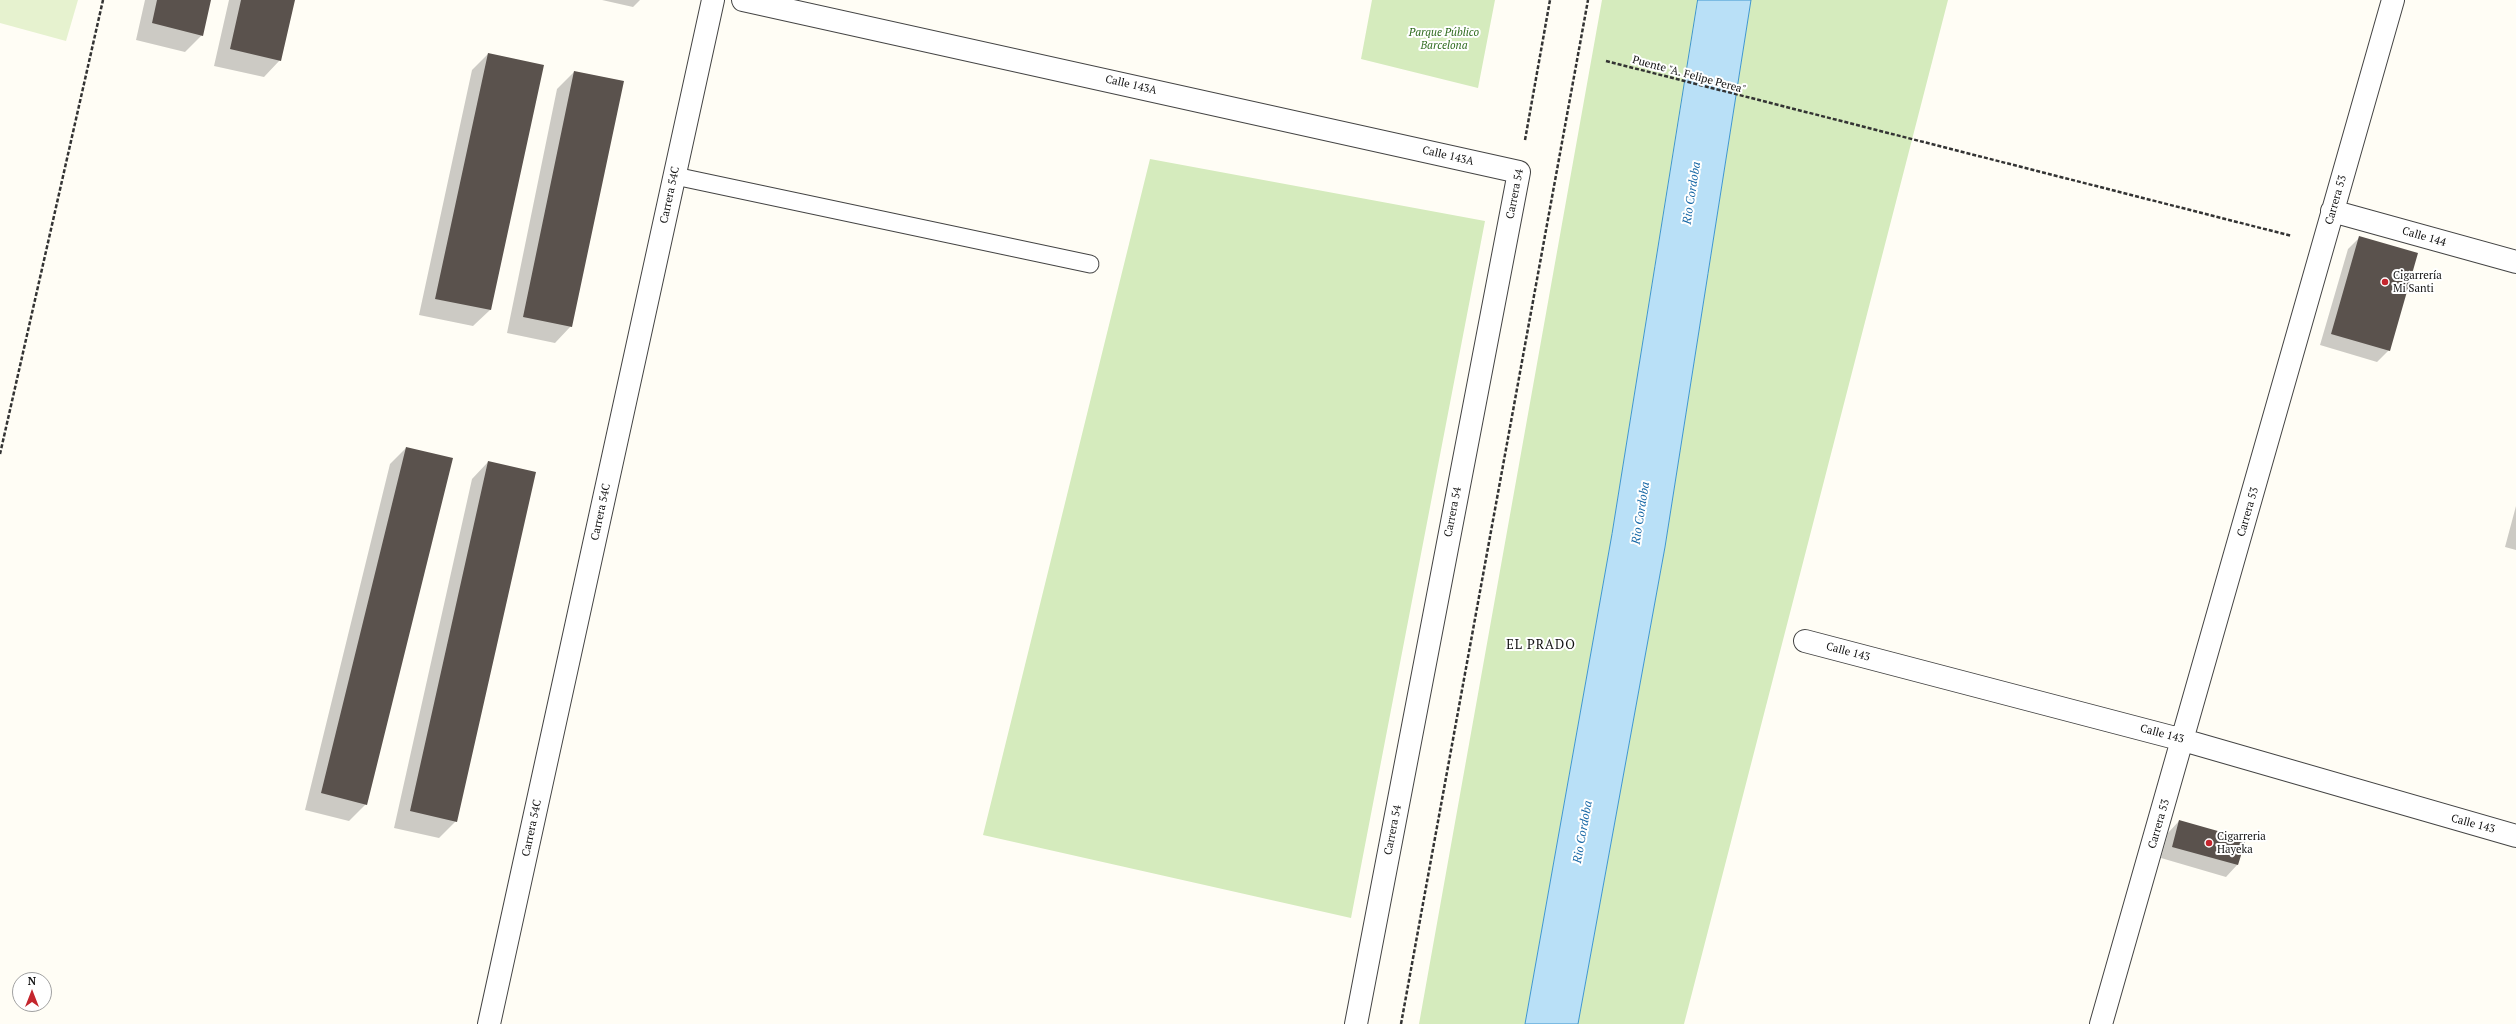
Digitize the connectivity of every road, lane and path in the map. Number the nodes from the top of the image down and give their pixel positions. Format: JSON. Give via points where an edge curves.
{"nodes":[{"id":1,"x":103,"y":0,"type":"edge"},
{"id":2,"x":713,"y":0,"type":"edge"},
{"id":3,"x":743,"y":0,"type":"edge"},
{"id":4,"x":1550,"y":0,"type":"edge"},
{"id":5,"x":1588,"y":0,"type":"edge"},
{"id":6,"x":2393,"y":0,"type":"edge"},
{"id":7,"x":1606,"y":61,"type":"dead end"},
{"id":8,"x":1519,"y":172,"type":"junction"},
{"id":9,"x":675,"y":176,"type":"junction"},
{"id":10,"x":2332,"y":211,"type":"junction"},
{"id":11,"x":2324,"y":244,"type":"junction"},
{"id":12,"x":2516,"y":262,"type":"edge"},
{"id":13,"x":1090,"y":264,"type":"dead end"},
{"id":14,"x":0,"y":454,"type":"edge"},
{"id":15,"x":1805,"y":641,"type":"dead end"},
{"id":16,"x":2183,"y":740,"type":"junction"},
{"id":17,"x":2516,"y":836,"type":"edge"},
{"id":18,"x":489,"y":1024,"type":"edge"},
{"id":19,"x":1356,"y":1024,"type":"edge"},
{"id":20,"x":1401,"y":1024,"type":"edge"},
{"id":21,"x":2101,"y":1024,"type":"edge"}],
"edges":[{"from":1,"to":14,"type":"path"},
{"from":2,"to":9,"type":"street","name":"Carrera 54C"},
{"from":3,"to":8,"type":"street","name":"Calle 143A"},
{"from":4,"to":8,"type":"path","name":"Carrera 54"},
{"from":5,"to":20,"type":"path"},
{"from":6,"to":10,"type":"street","name":"Carrera 53"},
{"from":7,"to":11,"type":"path","name":"Puente \"A. Felipe Perea\""},
{"from":8,"to":19,"type":"street","name":"Carrera 54"},
{"from":9,"to":13,"type":"lane"},
{"from":9,"to":18,"type":"street","name":"Carrera 54C"},
{"from":10,"to":11,"type":"street","name":"Carrera 53"},
{"from":10,"to":12,"type":"street","name":"Calle 144"},
{"from":11,"to":16,"type":"street","name":"Carrera 53"},
{"from":15,"to":16,"type":"street","name":"Calle 143"},
{"from":16,"to":17,"type":"street","name":"Calle 143"},
{"from":16,"to":21,"type":"street","name":"Carrera 53"}]}
